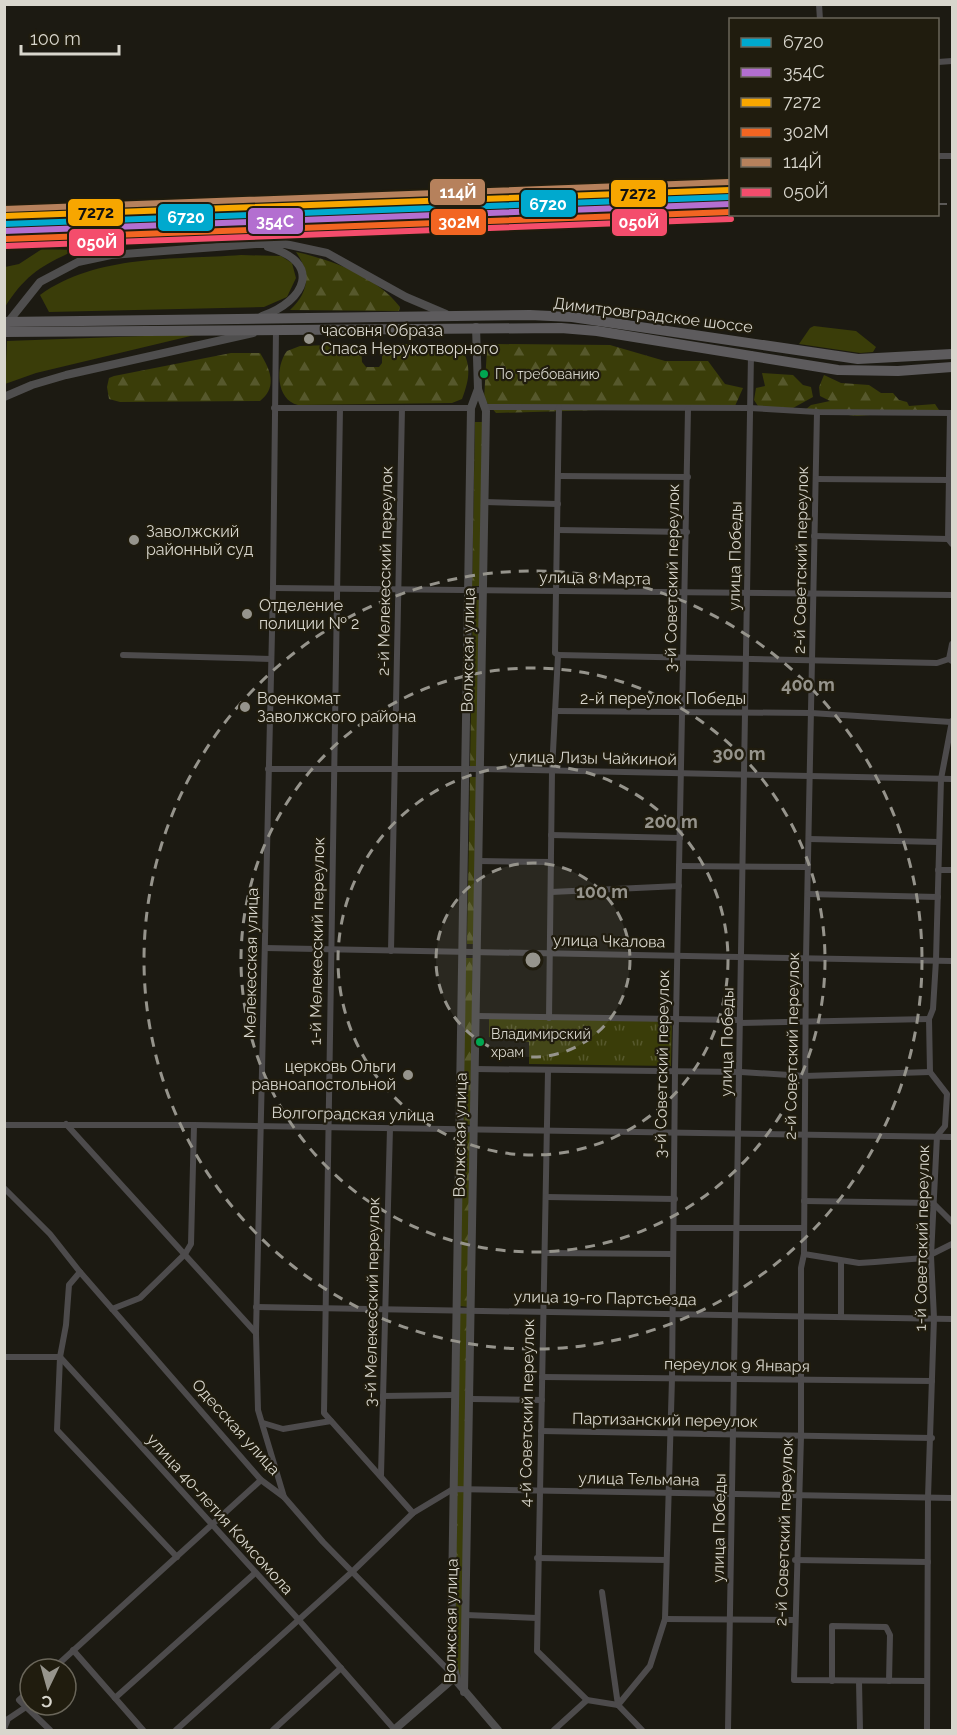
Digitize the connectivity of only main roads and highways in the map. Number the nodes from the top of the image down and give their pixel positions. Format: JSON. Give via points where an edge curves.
{"nodes":[{"id":1,"x":256,"y":244,"type":"junction"},
{"id":2,"x":453,"y":316,"type":"junction"},
{"id":3,"x":252,"y":320,"type":"junction"},
{"id":4,"x":476,"y":321,"type":"junction"},
{"id":5,"x":4,"y":322,"type":"edge"},
{"id":6,"x":273,"y":326,"type":"junction"},
{"id":7,"x":4,"y":327,"type":"edge"},
{"id":8,"x":4,"y":332,"type":"edge"},
{"id":9,"x":952,"y":354,"type":"edge"},
{"id":10,"x":952,"y":367,"type":"edge"},
{"id":11,"x":478,"y":389,"type":"junction"},
{"id":12,"x":4,"y":397,"type":"edge"},
{"id":13,"x":455,"y":1677,"type":"junction"},
{"id":14,"x":464,"y":1692,"type":"junction"},
{"id":15,"x":394,"y":1730,"type":"edge"},
{"id":16,"x":498,"y":1731,"type":"edge"}],
"edges":[{"from":1,"to":2,"type":"main road","via":[[285,244],[327,253],[406,297]]},
{"from":1,"to":3,"type":"main road","via":[[291,255],[300,269],[302,282],[288,304]]},
{"from":1,"to":7,"type":"main road","via":[[94,257],[71,264],[49,275]]},
{"from":2,"to":4,"type":"highway","name":"Димитровградское шоссе"},
{"from":2,"to":6,"type":"highway","name":"Димитровградское шоссе"},
{"from":3,"to":5,"type":"highway"},
{"from":3,"to":6,"type":"highway"},
{"from":4,"to":6,"type":"highway","name":"Димитровградское шоссе"},
{"from":4,"to":9,"type":"highway","name":"Димитровградское шоссе","via":[[572,317],[858,359]]},
{"from":4,"to":10,"type":"highway","name":"Димитровградское шоссе","via":[[597,331],[850,371]]},
{"from":4,"to":11,"type":"main road","name":"Волжская улица"},
{"from":6,"to":8,"type":"highway"},
{"from":6,"to":12,"type":"main road","via":[[66,375]]},
{"from":11,"to":13,"type":"main road","name":"Волжская улица","via":[[471,408],[463,769],[451,1657]]},
{"from":11,"to":14,"type":"main road","name":"Волжская улица","via":[[485,407],[485,502]]},
{"from":13,"to":14,"type":"main road","name":"Волжская улица"},
{"from":13,"to":15,"type":"main road"},
{"from":14,"to":16,"type":"main road"}]}
